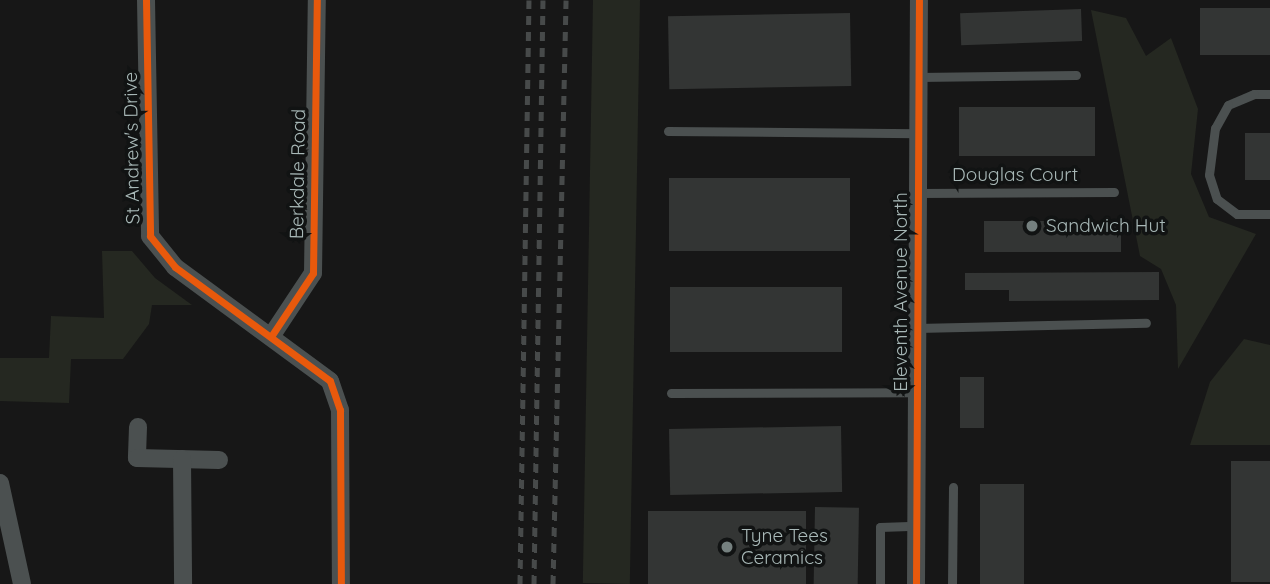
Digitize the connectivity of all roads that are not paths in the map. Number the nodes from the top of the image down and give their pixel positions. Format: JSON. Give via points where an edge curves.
{"nodes":[{"id":1,"x":146,"y":0,"type":"edge"},
{"id":2,"x":317,"y":0,"type":"edge"},
{"id":3,"x":919,"y":0,"type":"edge"},
{"id":4,"x":1076,"y":75,"type":"dead end"},
{"id":5,"x":918,"y":77,"type":"junction"},
{"id":6,"x":1270,"y":94,"type":"edge"},
{"id":7,"x":668,"y":131,"type":"dead end"},
{"id":8,"x":918,"y":133,"type":"junction"},
{"id":9,"x":1114,"y":192,"type":"dead end"},
{"id":10,"x":918,"y":194,"type":"junction"},
{"id":11,"x":1270,"y":214,"type":"edge"},
{"id":12,"x":1146,"y":323,"type":"dead end"},
{"id":13,"x":917,"y":327,"type":"junction"},
{"id":14,"x":272,"y":335,"type":"junction"},
{"id":15,"x":917,"y":392,"type":"junction"},
{"id":16,"x":671,"y":393,"type":"dead end"},
{"id":17,"x":138,"y":427,"type":"dead end"},
{"id":18,"x":182,"y":458,"type":"junction"},
{"id":19,"x":219,"y":460,"type":"dead end"},
{"id":20,"x":0,"y":483,"type":"edge"},
{"id":21,"x":953,"y":487,"type":"dead end"},
{"id":22,"x":916,"y":526,"type":"junction"},
{"id":23,"x":22,"y":584,"type":"edge"},
{"id":24,"x":183,"y":584,"type":"edge"},
{"id":25,"x":341,"y":584,"type":"edge"},
{"id":26,"x":880,"y":584,"type":"edge"},
{"id":27,"x":916,"y":584,"type":"edge"},
{"id":28,"x":952,"y":584,"type":"edge"}],
"edges":[{"from":1,"to":14,"type":"street","name":"St Andrew's Drive","via":[[150,236],[175,267]]},
{"from":2,"to":14,"type":"street","name":"Berkdale Road","via":[[313,272]]},
{"from":3,"to":5,"type":"street","name":"Eleventh Avenue North"},
{"from":4,"to":5,"type":"lane"},
{"from":5,"to":8,"type":"street","name":"Eleventh Avenue North"},
{"from":6,"to":11,"type":"lane","via":[[1254,94],[1228,105],[1215,128],[1209,175],[1217,199],[1237,214]]},
{"from":7,"to":8,"type":"lane"},
{"from":8,"to":10,"type":"street","name":"Eleventh Avenue North"},
{"from":9,"to":10,"type":"lane","name":"Douglas Court"},
{"from":10,"to":13,"type":"street","name":"Eleventh Avenue North"},
{"from":12,"to":13,"type":"lane"},
{"from":13,"to":15,"type":"street","name":"Eleventh Avenue North"},
{"from":14,"to":25,"type":"street","name":"St Andrew's Drive","via":[[330,381],[340,410]]},
{"from":15,"to":16,"type":"lane"},
{"from":15,"to":22,"type":"street","name":"Eleventh Avenue North"},
{"from":17,"to":18,"type":"street","via":[[137,458]]},
{"from":18,"to":19,"type":"street"},
{"from":18,"to":24,"type":"street"},
{"from":20,"to":23,"type":"street"},
{"from":21,"to":28,"type":"lane"},
{"from":22,"to":26,"type":"lane","via":[[880,527]]},
{"from":22,"to":27,"type":"street","name":"Eleventh Avenue North"}]}
